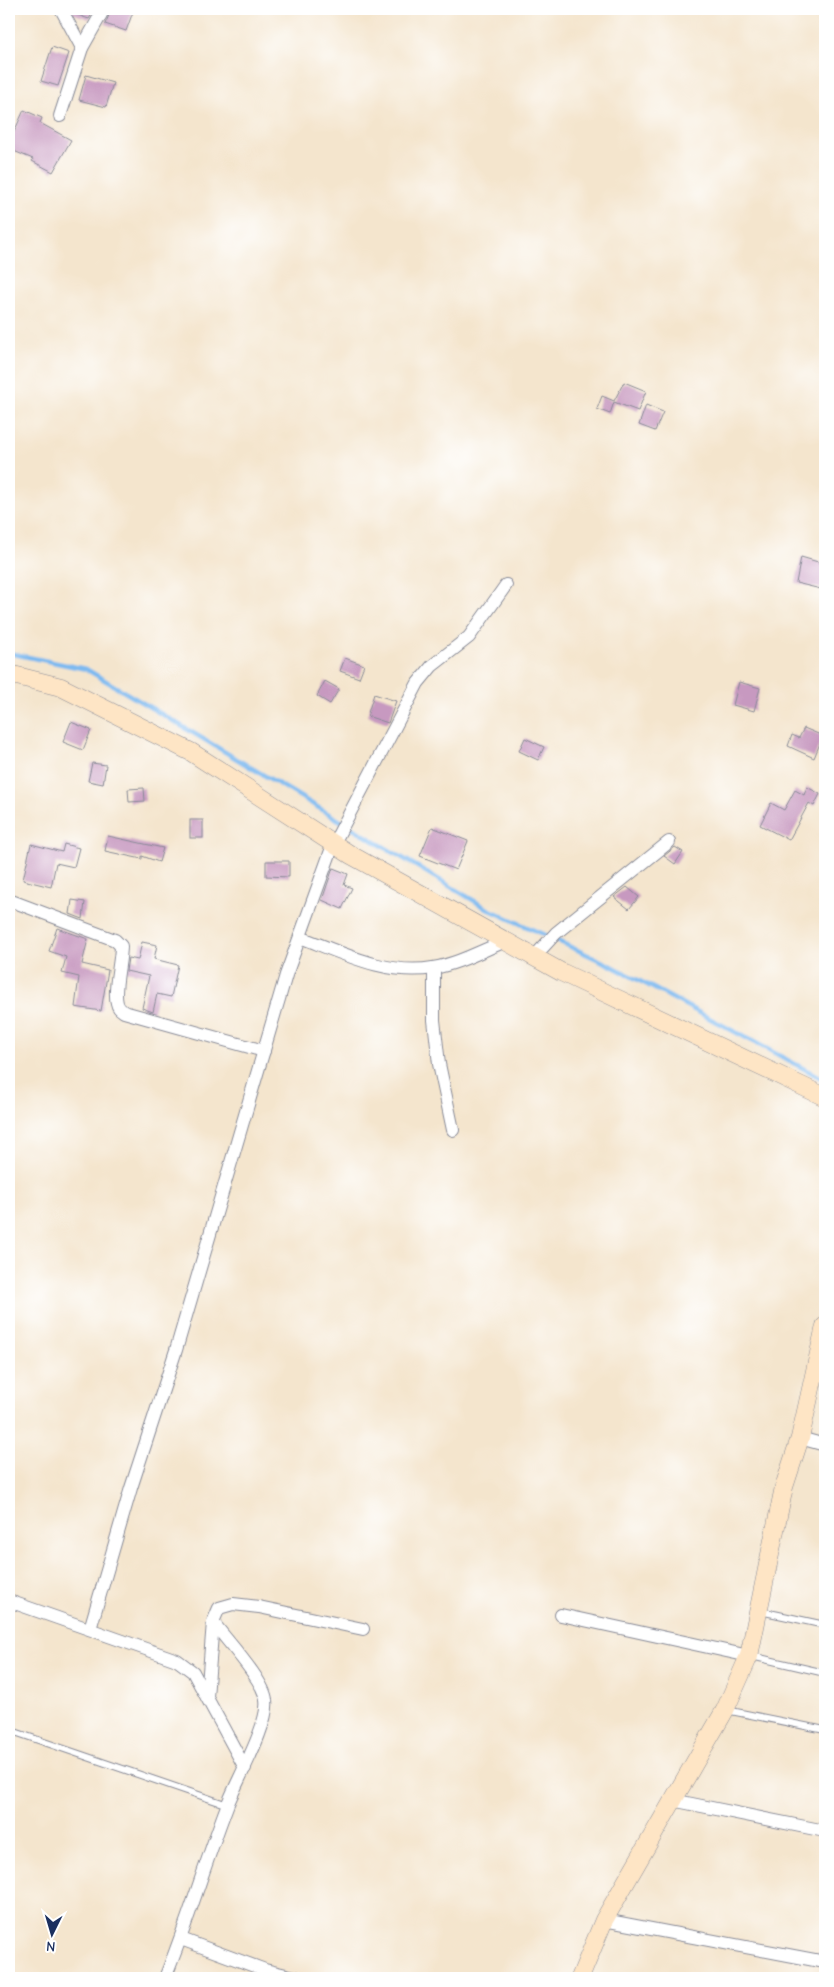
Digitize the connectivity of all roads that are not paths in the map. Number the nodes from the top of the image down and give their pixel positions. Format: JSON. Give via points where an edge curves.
{"nodes":[{"id":1,"x":61,"y":9,"type":"edge"},
{"id":2,"x":104,"y":9,"type":"edge"},
{"id":3,"x":82,"y":48,"type":"junction"},
{"id":4,"x":60,"y":116,"type":"dead end"},
{"id":5,"x":506,"y":585,"type":"dead end"},
{"id":6,"x":9,"y":674,"type":"edge"},
{"id":7,"x":336,"y":840,"type":"junction"},
{"id":8,"x":669,"y":842,"type":"dead end"},
{"id":9,"x":9,"y":900,"type":"edge"},
{"id":10,"x":300,"y":937,"type":"junction"},
{"id":11,"x":506,"y":941,"type":"junction"},
{"id":12,"x":536,"y":954,"type":"junction"},
{"id":13,"x":434,"y":968,"type":"junction"},
{"id":14,"x":264,"y":1051,"type":"junction"},
{"id":15,"x":825,"y":1098,"type":"edge"},
{"id":16,"x":453,"y":1130,"type":"dead end"},
{"id":17,"x":825,"y":1326,"type":"edge"},
{"id":18,"x":800,"y":1438,"type":"junction"},
{"id":19,"x":825,"y":1444,"type":"edge"},
{"id":20,"x":9,"y":1601,"type":"edge"},
{"id":21,"x":757,"y":1611,"type":"junction"},
{"id":22,"x":561,"y":1616,"type":"dead end"},
{"id":23,"x":213,"y":1622,"type":"junction"},
{"id":24,"x":825,"y":1625,"type":"edge"},
{"id":25,"x":90,"y":1629,"type":"junction"},
{"id":26,"x":363,"y":1629,"type":"dead end"},
{"id":27,"x":749,"y":1656,"type":"junction"},
{"id":28,"x":825,"y":1673,"type":"edge"},
{"id":29,"x":207,"y":1697,"type":"junction"},
{"id":30,"x":725,"y":1710,"type":"junction"},
{"id":31,"x":9,"y":1730,"type":"edge"},
{"id":32,"x":825,"y":1730,"type":"edge"},
{"id":33,"x":245,"y":1768,"type":"junction"},
{"id":34,"x":672,"y":1800,"type":"junction"},
{"id":35,"x":228,"y":1805,"type":"junction"},
{"id":36,"x":825,"y":1831,"type":"edge"},
{"id":37,"x":604,"y":1920,"type":"junction"},
{"id":38,"x":181,"y":1939,"type":"junction"},
{"id":39,"x":825,"y":1962,"type":"edge"},
{"id":40,"x":165,"y":1978,"type":"edge"},
{"id":41,"x":299,"y":1978,"type":"edge"},
{"id":42,"x":580,"y":1978,"type":"edge"}],
"edges":[{"from":1,"to":3,"type":"street"},
{"from":2,"to":3,"type":"street"},
{"from":3,"to":4,"type":"street"},
{"from":5,"to":7,"type":"street","via":[[469,636],[432,666],[418,683]]},
{"from":6,"to":7,"type":"street","via":[[61,687],[191,752]]},
{"from":7,"to":10,"type":"street"},
{"from":7,"to":11,"type":"street"},
{"from":8,"to":12,"type":"street","via":[[556,933]]},
{"from":9,"to":14,"type":"street","via":[[114,940],[121,946],[116,1001],[124,1012]]},
{"from":10,"to":13,"type":"street","via":[[368,962],[410,970]]},
{"from":10,"to":14,"type":"street"},
{"from":11,"to":12,"type":"street"},
{"from":11,"to":13,"type":"street"},
{"from":12,"to":15,"type":"street","via":[[561,972]]},
{"from":13,"to":16,"type":"street","via":[[434,1020],[439,1064]]},
{"from":14,"to":25,"type":"street"},
{"from":17,"to":18,"type":"street"},
{"from":18,"to":19,"type":"street"},
{"from":18,"to":21,"type":"street","via":[[784,1487]]},
{"from":20,"to":25,"type":"street"},
{"from":21,"to":24,"type":"lane"},
{"from":21,"to":27,"type":"street"},
{"from":22,"to":27,"type":"street"},
{"from":23,"to":26,"type":"street","via":[[220,1608],[233,1604]]},
{"from":23,"to":29,"type":"street"},
{"from":23,"to":33,"type":"street","via":[[263,1687],[267,1701]]},
{"from":25,"to":29,"type":"street","via":[[177,1660],[193,1672]]},
{"from":27,"to":28,"type":"lane"},
{"from":27,"to":30,"type":"street"},
{"from":29,"to":33,"type":"street"},
{"from":30,"to":32,"type":"lane"},
{"from":30,"to":34,"type":"street"},
{"from":31,"to":35,"type":"lane"},
{"from":33,"to":35,"type":"street"},
{"from":34,"to":36,"type":"street"},
{"from":34,"to":37,"type":"street"},
{"from":35,"to":38,"type":"street"},
{"from":37,"to":39,"type":"street"},
{"from":37,"to":42,"type":"street"},
{"from":38,"to":40,"type":"street"},
{"from":38,"to":41,"type":"street","via":[[265,1970]]}]}
